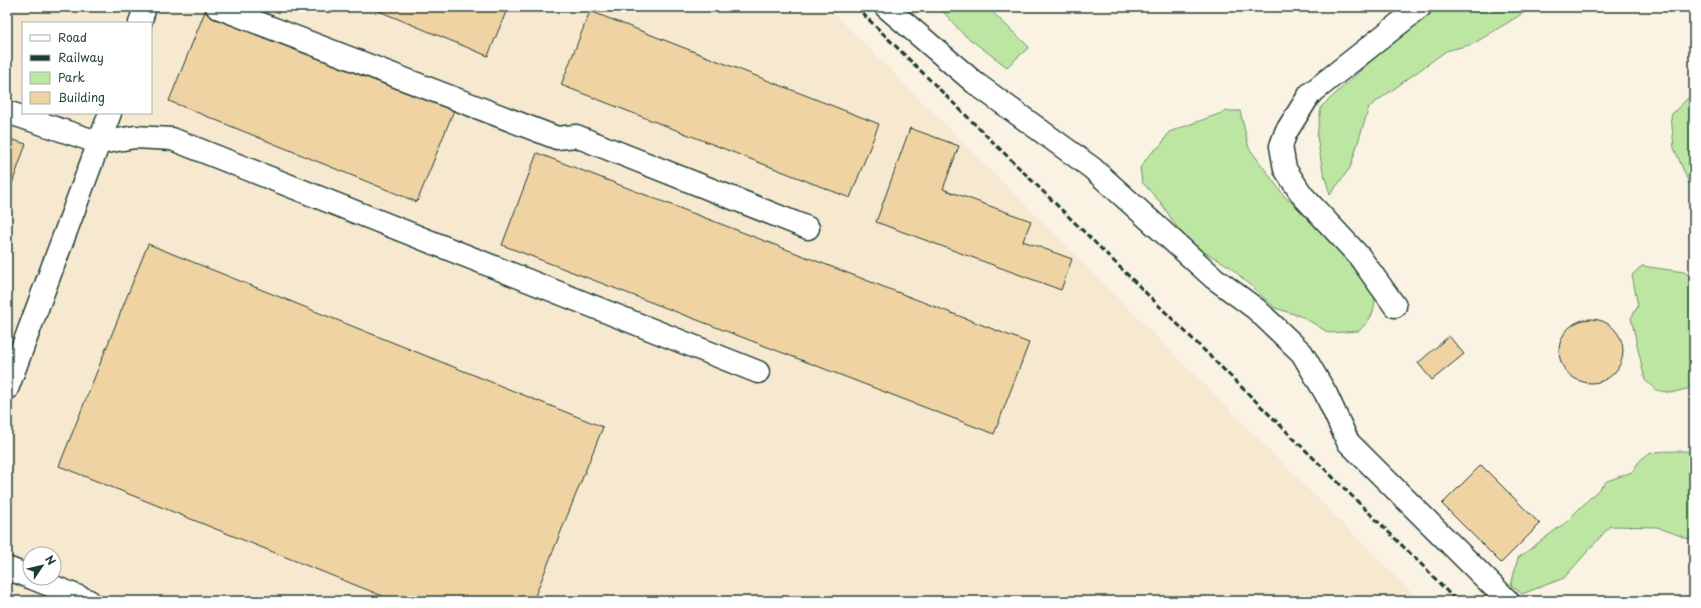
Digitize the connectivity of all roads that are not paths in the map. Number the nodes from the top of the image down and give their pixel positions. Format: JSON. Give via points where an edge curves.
{"nodes":[{"id":1,"x":146,"y":7,"type":"edge"},
{"id":2,"x":217,"y":7,"type":"edge"},
{"id":3,"x":886,"y":7,"type":"edge"},
{"id":4,"x":1420,"y":7,"type":"edge"},
{"id":5,"x":140,"y":22,"type":"edge"},
{"id":6,"x":7,"y":112,"type":"edge"},
{"id":7,"x":110,"y":114,"type":"edge"},
{"id":8,"x":100,"y":143,"type":"junction"},
{"id":9,"x":808,"y":228,"type":"dead end"},
{"id":10,"x":1395,"y":306,"type":"dead end"},
{"id":11,"x":758,"y":372,"type":"dead end"},
{"id":12,"x":7,"y":389,"type":"edge"},
{"id":13,"x":7,"y":568,"type":"edge"},
{"id":14,"x":22,"y":574,"type":"edge"},
{"id":15,"x":51,"y":586,"type":"edge"},
{"id":16,"x":89,"y":601,"type":"edge"},
{"id":17,"x":1508,"y":601,"type":"edge"}],
"edges":[{"from":1,"to":5,"type":"lane"},
{"from":2,"to":9,"type":"lane","via":[[557,138],[576,136]]},
{"from":3,"to":17,"type":"lane","via":[[975,83],[1092,168],[1302,353],[1326,394],[1348,442]]},
{"from":4,"to":10,"type":"lane","via":[[1310,94],[1286,132],[1281,146],[1286,169],[1302,195],[1359,256]]},
{"from":6,"to":8,"type":"lane"},
{"from":7,"to":8,"type":"lane"},
{"from":8,"to":11,"type":"lane","via":[[135,137],[172,139]]},
{"from":8,"to":12,"type":"lane"},
{"from":13,"to":14,"type":"lane"},
{"from":15,"to":16,"type":"lane"}]}
